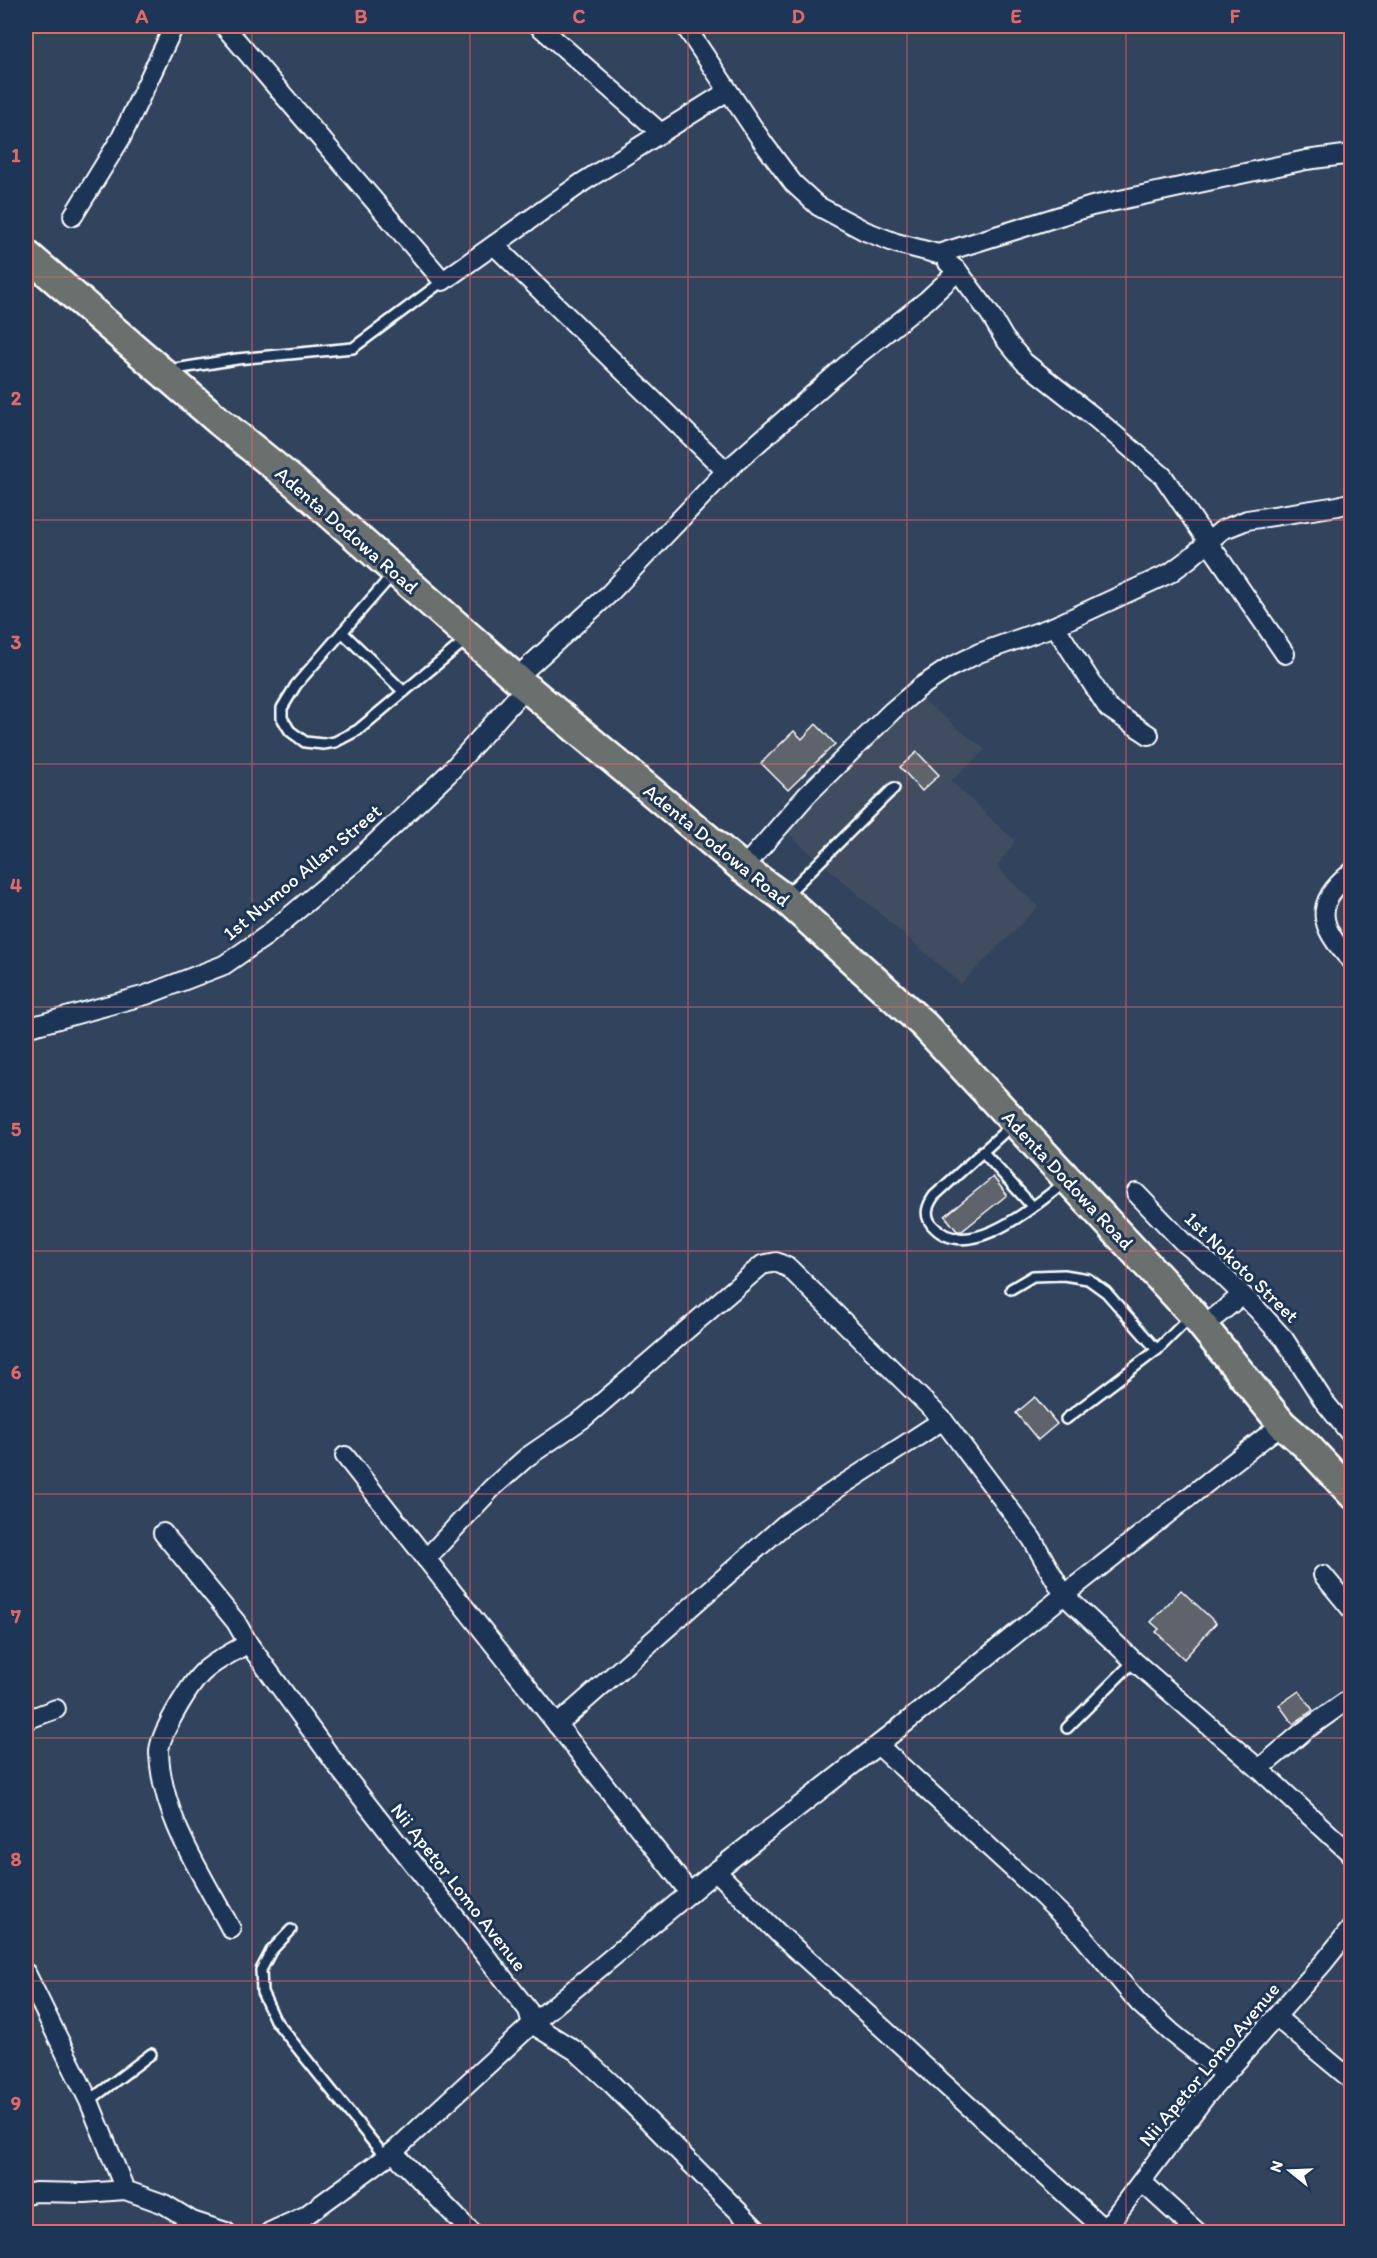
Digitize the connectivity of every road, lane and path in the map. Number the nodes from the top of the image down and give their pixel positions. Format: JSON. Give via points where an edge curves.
{"nodes":[{"id":1,"x":174,"y":26,"type":"edge"},
{"id":2,"x":224,"y":26,"type":"edge"},
{"id":3,"x":539,"y":26,"type":"edge"},
{"id":4,"x":685,"y":26,"type":"edge"},
{"id":5,"x":728,"y":91,"type":"junction"},
{"id":6,"x":661,"y":133,"type":"junction"},
{"id":7,"x":1352,"y":154,"type":"edge"},
{"id":8,"x":73,"y":216,"type":"dead end"},
{"id":9,"x":494,"y":245,"type":"junction"},
{"id":10,"x":938,"y":254,"type":"junction"},
{"id":11,"x":30,"y":262,"type":"edge"},
{"id":12,"x":958,"y":271,"type":"junction"},
{"id":13,"x":442,"y":281,"type":"junction"},
{"id":14,"x":161,"y":372,"type":"junction"},
{"id":15,"x":726,"y":471,"type":"junction"},
{"id":16,"x":1352,"y":502,"type":"edge"},
{"id":17,"x":1208,"y":542,"type":"junction"},
{"id":18,"x":395,"y":571,"type":"junction"},
{"id":19,"x":1055,"y":626,"type":"junction"},
{"id":20,"x":342,"y":632,"type":"junction"},
{"id":21,"x":470,"y":637,"type":"junction"},
{"id":22,"x":1285,"y":654,"type":"dead end"},
{"id":23,"x":521,"y":683,"type":"junction"},
{"id":24,"x":404,"y":692,"type":"junction"},
{"id":25,"x":1149,"y":735,"type":"dead end"},
{"id":26,"x":894,"y":788,"type":"dead end"},
{"id":27,"x":743,"y":868,"type":"junction"},
{"id":28,"x":1352,"y":872,"type":"edge"},
{"id":29,"x":783,"y":897,"type":"junction"},
{"id":30,"x":1352,"y":961,"type":"edge"},
{"id":31,"x":26,"y":1028,"type":"edge"},
{"id":32,"x":1014,"y":1123,"type":"junction"},
{"id":33,"x":982,"y":1151,"type":"junction"},
{"id":34,"x":1069,"y":1180,"type":"junction"},
{"id":35,"x":1136,"y":1193,"type":"dead end"},
{"id":36,"x":1032,"y":1206,"type":"junction"},
{"id":37,"x":1011,"y":1289,"type":"dead end"},
{"id":38,"x":1242,"y":1295,"type":"junction"},
{"id":39,"x":1198,"y":1321,"type":"junction"},
{"id":40,"x":1157,"y":1350,"type":"junction"},
{"id":41,"x":1066,"y":1419,"type":"dead end"},
{"id":42,"x":943,"y":1420,"type":"junction"},
{"id":43,"x":1282,"y":1424,"type":"junction"},
{"id":44,"x":1352,"y":1436,"type":"edge"},
{"id":45,"x":345,"y":1456,"type":"dead end"},
{"id":46,"x":1352,"y":1494,"type":"edge"},
{"id":47,"x":163,"y":1533,"type":"dead end"},
{"id":48,"x":426,"y":1559,"type":"junction"},
{"id":49,"x":1323,"y":1575,"type":"dead end"},
{"id":50,"x":1064,"y":1595,"type":"junction"},
{"id":51,"x":1352,"y":1610,"type":"edge"},
{"id":52,"x":248,"y":1643,"type":"junction"},
{"id":53,"x":1134,"y":1661,"type":"junction"},
{"id":54,"x":1352,"y":1697,"type":"edge"},
{"id":55,"x":56,"y":1709,"type":"dead end"},
{"id":56,"x":26,"y":1720,"type":"edge"},
{"id":57,"x":557,"y":1725,"type":"junction"},
{"id":58,"x":1067,"y":1728,"type":"dead end"},
{"id":59,"x":878,"y":1745,"type":"junction"},
{"id":60,"x":1259,"y":1769,"type":"junction"},
{"id":61,"x":1352,"y":1855,"type":"edge"},
{"id":62,"x":716,"y":1871,"type":"junction"},
{"id":63,"x":690,"y":1893,"type":"junction"},
{"id":64,"x":1352,"y":1927,"type":"edge"},
{"id":65,"x":231,"y":1929,"type":"dead end"},
{"id":66,"x":291,"y":1930,"type":"dead end"},
{"id":67,"x":26,"y":1973,"type":"edge"},
{"id":68,"x":1276,"y":2017,"type":"junction"},
{"id":69,"x":532,"y":2024,"type":"junction"},
{"id":70,"x":151,"y":2054,"type":"dead end"},
{"id":71,"x":1225,"y":2075,"type":"junction"},
{"id":72,"x":1352,"y":2080,"type":"edge"},
{"id":73,"x":89,"y":2101,"type":"junction"},
{"id":74,"x":389,"y":2154,"type":"junction"},
{"id":75,"x":1142,"y":2182,"type":"junction"},
{"id":76,"x":125,"y":2190,"type":"junction"},
{"id":77,"x":26,"y":2194,"type":"edge"},
{"id":78,"x":188,"y":2227,"type":"edge"},
{"id":79,"x":1104,"y":2231,"type":"edge"},
{"id":80,"x":226,"y":2232,"type":"edge"},
{"id":81,"x":270,"y":2232,"type":"edge"},
{"id":82,"x":471,"y":2232,"type":"edge"},
{"id":83,"x":759,"y":2232,"type":"edge"},
{"id":84,"x":1197,"y":2232,"type":"edge"}],
"edges":[{"from":1,"to":8,"type":"street","via":[[121,138]]},
{"from":2,"to":13,"type":"street"},
{"from":3,"to":6,"type":"street"},
{"from":4,"to":5,"type":"street"},
{"from":5,"to":6,"type":"street"},
{"from":5,"to":10,"type":"street","via":[[793,183],[818,206],[865,231]]},
{"from":6,"to":9,"type":"street"},
{"from":7,"to":10,"type":"street","via":[[1306,160],[1092,206]]},
{"from":9,"to":13,"type":"street"},
{"from":9,"to":15,"type":"street"},
{"from":10,"to":12,"type":"street"},
{"from":11,"to":14,"type":"main road","name":"Adenta Dodowa Road"},
{"from":12,"to":15,"type":"street","name":"1st Numoo Allan Street"},
{"from":12,"to":17,"type":"street","via":[[1024,362],[1163,476]]},
{"from":13,"to":14,"type":"lane","via":[[353,348],[237,359]]},
{"from":14,"to":18,"type":"main road","name":"Adenta Dodowa Road"},
{"from":15,"to":23,"type":"street","name":"1st Numoo Allan Street"},
{"from":16,"to":17,"type":"street","via":[[1247,520],[1222,530]]},
{"from":17,"to":19,"type":"street","via":[[1170,573]]},
{"from":17,"to":22,"type":"street"},
{"from":18,"to":20,"type":"lane"},
{"from":18,"to":21,"type":"main road","name":"Adenta Dodowa Road"},
{"from":19,"to":25,"type":"street","via":[[1108,708]]},
{"from":19,"to":27,"type":"street","via":[[979,653],[919,688],[823,779]]},
{"from":20,"to":24,"type":"lane"},
{"from":20,"to":24,"type":"lane","via":[[296,685],[282,708],[282,718],[290,732],[305,742],[335,742],[358,730]]},
{"from":21,"to":23,"type":"main road","name":"Adenta Dodowa Road"},
{"from":21,"to":24,"type":"lane"},
{"from":23,"to":27,"type":"main road","name":"Adenta Dodowa Road"},
{"from":23,"to":31,"type":"street","name":"1st Numoo Allan Street","via":[[448,774],[356,861],[266,936],[224,965],[146,995]]},
{"from":26,"to":29,"type":"lane"},
{"from":27,"to":29,"type":"main road","name":"Adenta Dodowa Road"},
{"from":28,"to":30,"type":"street","via":[[1337,883],[1327,897],[1324,911],[1335,945]]},
{"from":29,"to":32,"type":"main road","name":"Adenta Dodowa Road","via":[[924,1025]]},
{"from":32,"to":33,"type":"lane"},
{"from":32,"to":34,"type":"main road","name":"Adenta Dodowa Road"},
{"from":33,"to":36,"type":"lane"},
{"from":33,"to":36,"type":"lane","via":[[928,1205],[927,1218],[933,1226],[947,1238],[987,1235]]},
{"from":34,"to":36,"type":"lane"},
{"from":34,"to":39,"type":"main road","name":"Adenta Dodowa Road"},
{"from":35,"to":38,"type":"street","name":"1st Nokoto Street"},
{"from":37,"to":40,"type":"lane","via":[[1033,1276],[1088,1279],[1106,1292]]},
{"from":38,"to":39,"type":"street"},
{"from":38,"to":44,"type":"street","name":"1st Nokoto Street","via":[[1284,1339],[1323,1400]]},
{"from":39,"to":40,"type":"lane"},
{"from":39,"to":43,"type":"main road","name":"Adenta Dodowa Road"},
{"from":40,"to":41,"type":"lane"},
{"from":42,"to":48,"type":"street","via":[[789,1268],[776,1262],[762,1265],[585,1418],[527,1457],[492,1488]]},
{"from":42,"to":50,"type":"street","via":[[1032,1539]]},
{"from":42,"to":57,"type":"street","via":[[785,1524]]},
{"from":43,"to":46,"type":"main road","name":"Adenta Dodowa Road"},
{"from":43,"to":50,"type":"street"},
{"from":45,"to":48,"type":"street"},
{"from":47,"to":52,"type":"street","name":"Nii Apetor Lomo Avenue","via":[[236,1622]]},
{"from":48,"to":57,"type":"street"},
{"from":49,"to":51,"type":"street"},
{"from":50,"to":53,"type":"street"},
{"from":50,"to":59,"type":"street"},
{"from":52,"to":65,"type":"street","via":[[212,1666],[180,1700],[159,1750],[176,1827]]},
{"from":52,"to":69,"type":"street","name":"Nii Apetor Lomo Avenue","via":[[341,1772],[528,2010]]},
{"from":53,"to":58,"type":"lane"},
{"from":53,"to":60,"type":"street"},
{"from":54,"to":60,"type":"street"},
{"from":55,"to":56,"type":"street"},
{"from":57,"to":63,"type":"street"},
{"from":59,"to":62,"type":"street"},
{"from":59,"to":71,"type":"street","via":[[1065,1919],[1139,2002]]},
{"from":60,"to":61,"type":"street"},
{"from":62,"to":63,"type":"street"},
{"from":62,"to":79,"type":"street","via":[[778,1933]]},
{"from":63,"to":69,"type":"street"},
{"from":64,"to":68,"type":"street","name":"Nii Apetor Lomo Avenue"},
{"from":66,"to":74,"type":"lane","via":[[271,1950],[261,1970],[262,1992],[275,2020]]},
{"from":67,"to":73,"type":"street"},
{"from":68,"to":71,"type":"street","name":"Nii Apetor Lomo Avenue"},
{"from":68,"to":72,"type":"street"},
{"from":69,"to":74,"type":"street"},
{"from":69,"to":83,"type":"street","via":[[576,2051],[611,2083]]},
{"from":70,"to":73,"type":"lane"},
{"from":71,"to":75,"type":"street","name":"Nii Apetor Lomo Avenue"},
{"from":73,"to":76,"type":"street"},
{"from":74,"to":81,"type":"street","via":[[305,2216]]},
{"from":74,"to":82,"type":"street"},
{"from":75,"to":79,"type":"street","name":"Nii Apetor Lomo Avenue"},
{"from":75,"to":84,"type":"street"},
{"from":76,"to":77,"type":"street"},
{"from":76,"to":78,"type":"street","via":[[164,2204]]},
{"from":78,"to":80,"type":"street"}]}
